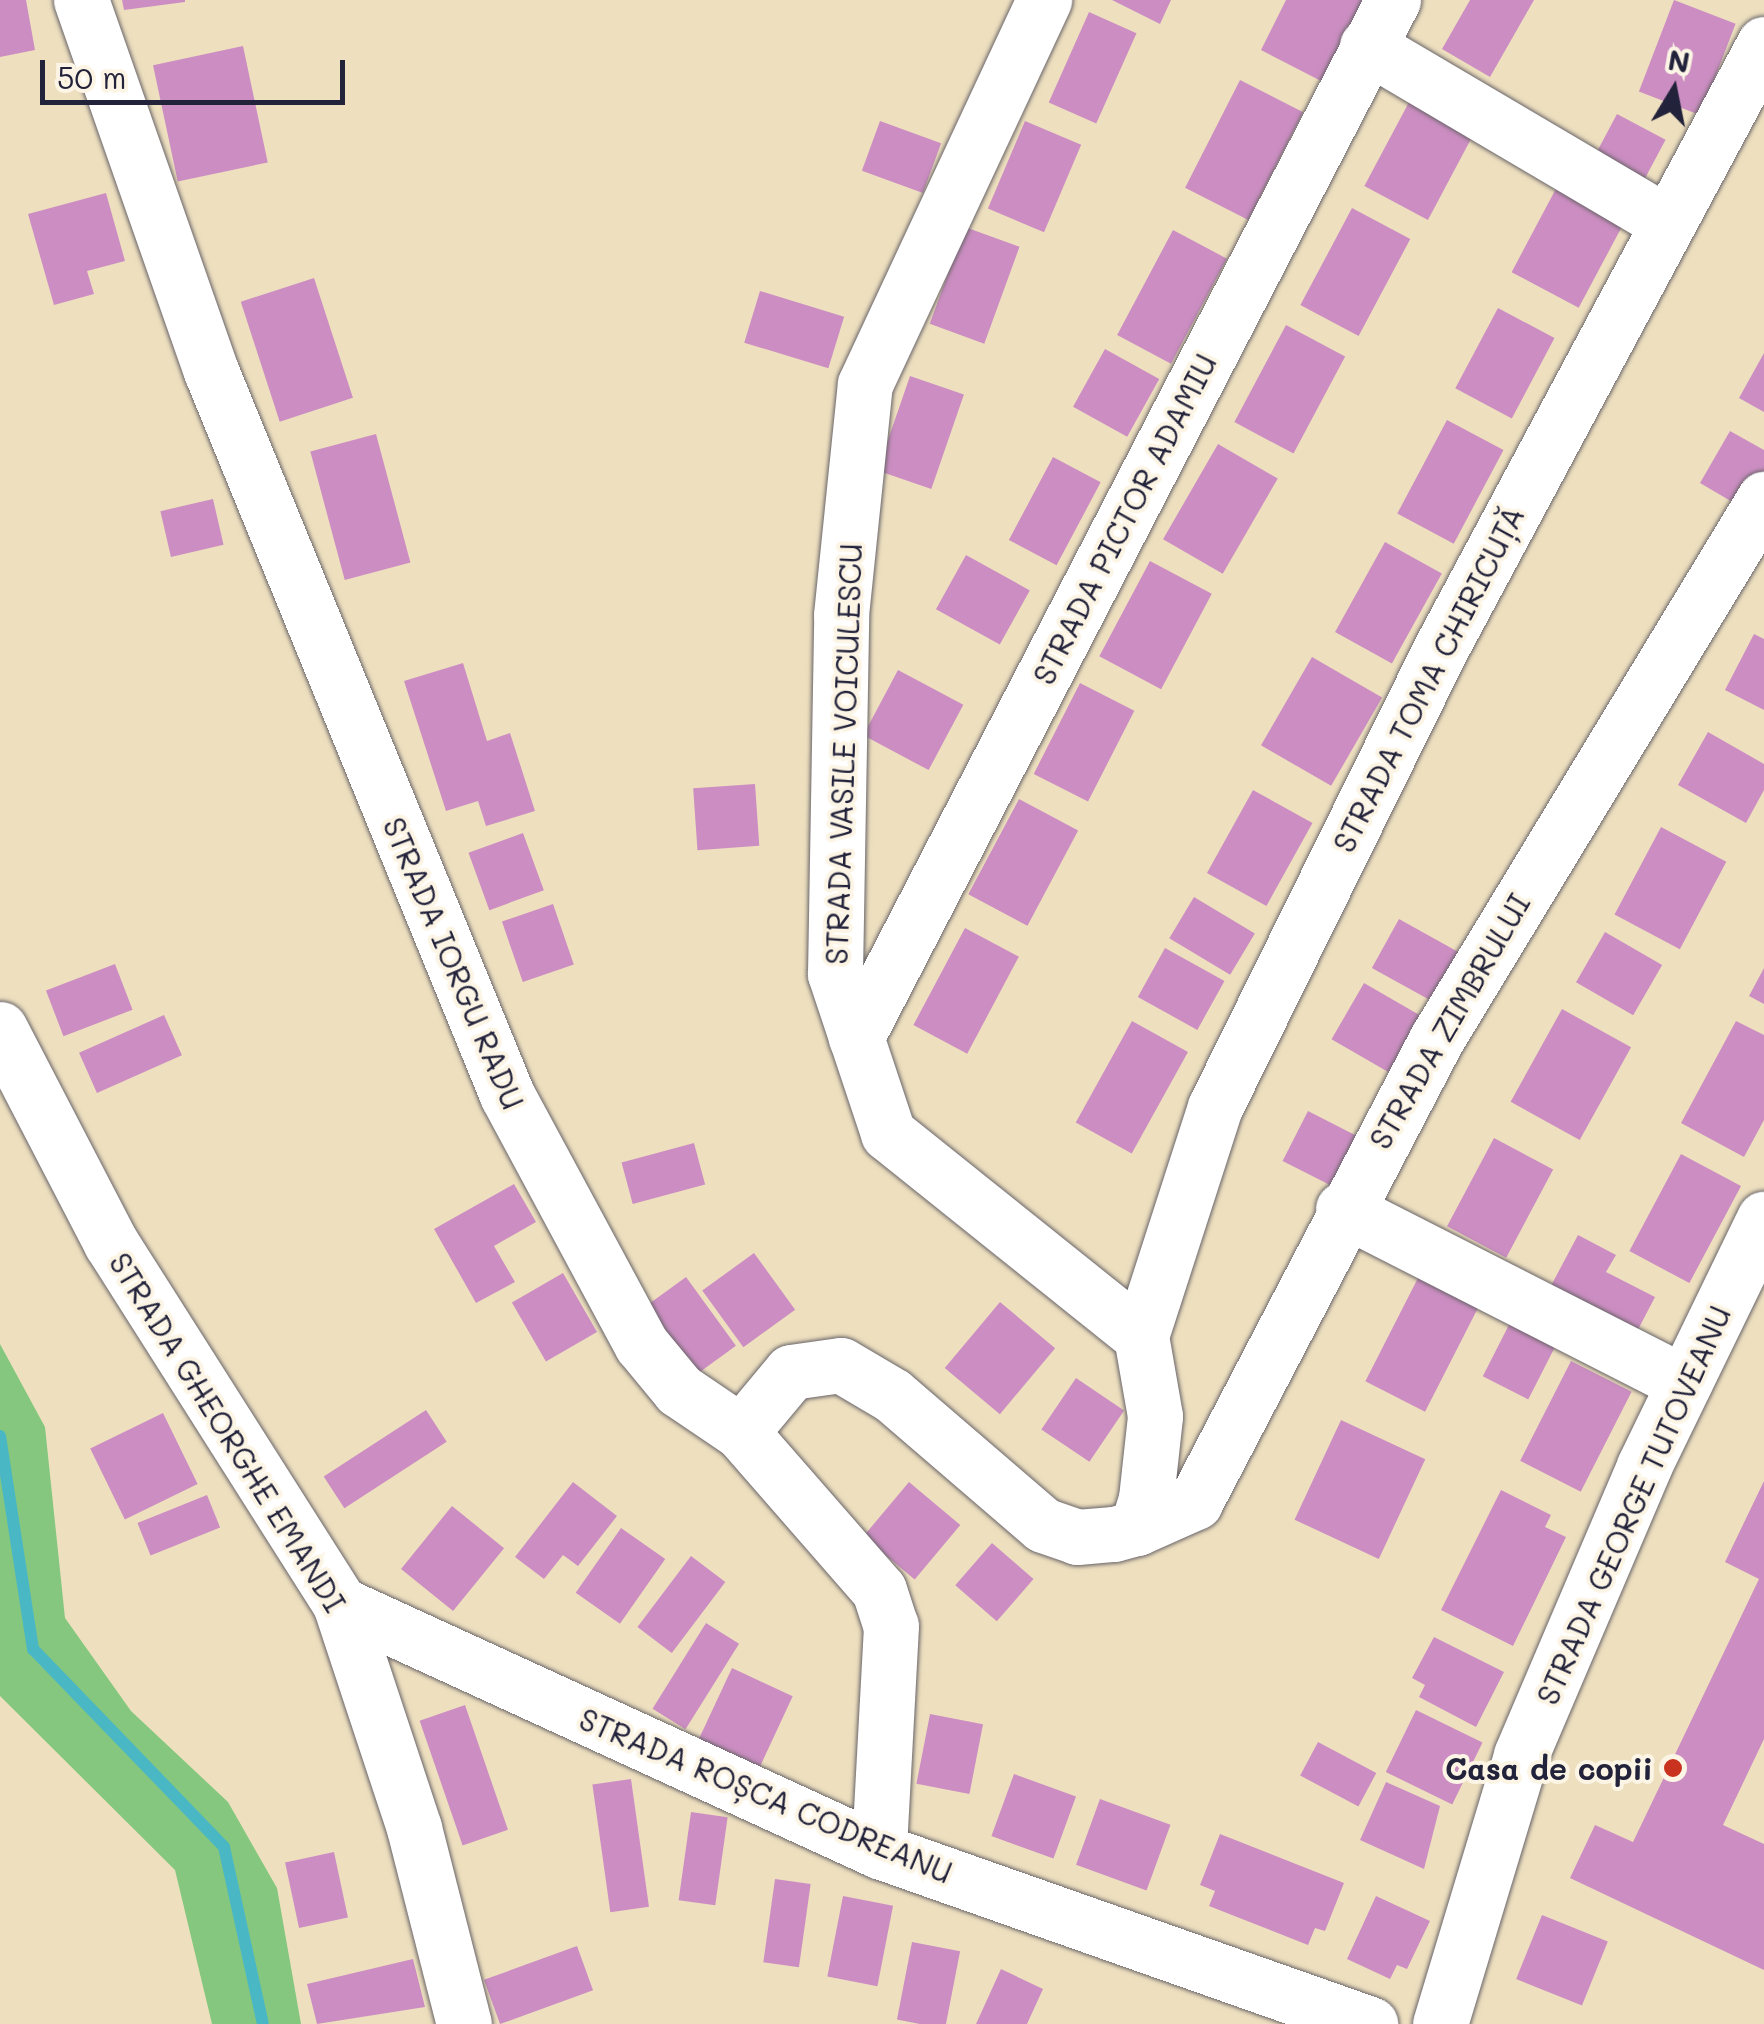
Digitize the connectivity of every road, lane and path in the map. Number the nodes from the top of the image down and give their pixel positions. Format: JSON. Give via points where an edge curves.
{"nodes":[{"id":1,"x":81,"y":0,"type":"edge"},
{"id":2,"x":1044,"y":0,"type":"edge"},
{"id":3,"x":1380,"y":23,"type":"edge"},
{"id":4,"x":1764,"y":44,"type":"edge"},
{"id":5,"x":1666,"y":222,"type":"junction"},
{"id":6,"x":1764,"y":500,"type":"edge"},
{"id":7,"x":0,"y":1030,"type":"edge"},
{"id":8,"x":856,"y":1038,"type":"junction"},
{"id":9,"x":1343,"y":1208,"type":"junction"},
{"id":10,"x":1764,"y":1219,"type":"edge"},
{"id":11,"x":1141,"y":1336,"type":"junction"},
{"id":12,"x":1684,"y":1383,"type":"junction"},
{"id":13,"x":740,"y":1432,"type":"junction"},
{"id":14,"x":1137,"y":1528,"type":"junction"},
{"id":15,"x":340,"y":1604,"type":"junction"},
{"id":16,"x":879,"y":1851,"type":"junction"},
{"id":17,"x":464,"y":2024,"type":"edge"},
{"id":18,"x":1370,"y":2024,"type":"edge"},
{"id":19,"x":1440,"y":2024,"type":"edge"}],
"edges":[{"from":1,"to":13,"type":"street","name":"STRADA IORGU RADU","via":[[210,371],[507,1096],[641,1344],[679,1390]]},
{"from":2,"to":8,"type":"street","name":"STRADA VASILE VOICULESCU","via":[[865,384],[841,615],[834,913],[835,974]]},
{"from":3,"to":5,"type":"street"},
{"from":3,"to":8,"type":"street","name":"STRADA PICTOR ADAMIU"},
{"from":4,"to":5,"type":"street","name":"STRADA TOMA CHIRICUȚĂ"},
{"from":5,"to":11,"type":"street","name":"STRADA TOMA CHIRICUȚĂ","via":[[1441,648],[1215,1107]]},
{"from":6,"to":9,"type":"street","name":"STRADA ZIMBRULUI","via":[[1532,875]]},
{"from":7,"to":15,"type":"street","name":"STRADA GHEORGHE EMANDI","via":[[111,1243]]},
{"from":8,"to":11,"type":"street","name":"STRADA VASILE VOICULESCU","via":[[888,1133]]},
{"from":9,"to":12,"type":"street"},
{"from":9,"to":14,"type":"street","name":"STRADA ZIMBRULUI","via":[[1195,1502]]},
{"from":10,"to":12,"type":"street","name":"STRADA GEORGE TUTOVEANU"},
{"from":11,"to":14,"type":"street","via":[[1155,1443]]},
{"from":12,"to":19,"type":"street","name":"STRADA GEORGE TUTOVEANU","via":[[1521,1755]]},
{"from":13,"to":14,"type":"street","via":[[791,1372],[841,1364],[892,1395],[1043,1525],[1077,1537]]},
{"from":13,"to":16,"type":"street","name":"STRADA IORGU RADU","via":[[879,1590],[891,1626]]},
{"from":15,"to":16,"type":"street","name":"STRADA ROȘCA CODREANU"},
{"from":15,"to":17,"type":"street","name":"STRADA GHEORGHE EMANDI","via":[[414,1828]]},
{"from":16,"to":18,"type":"street","name":"STRADA ROȘCA CODREANU"}]}
